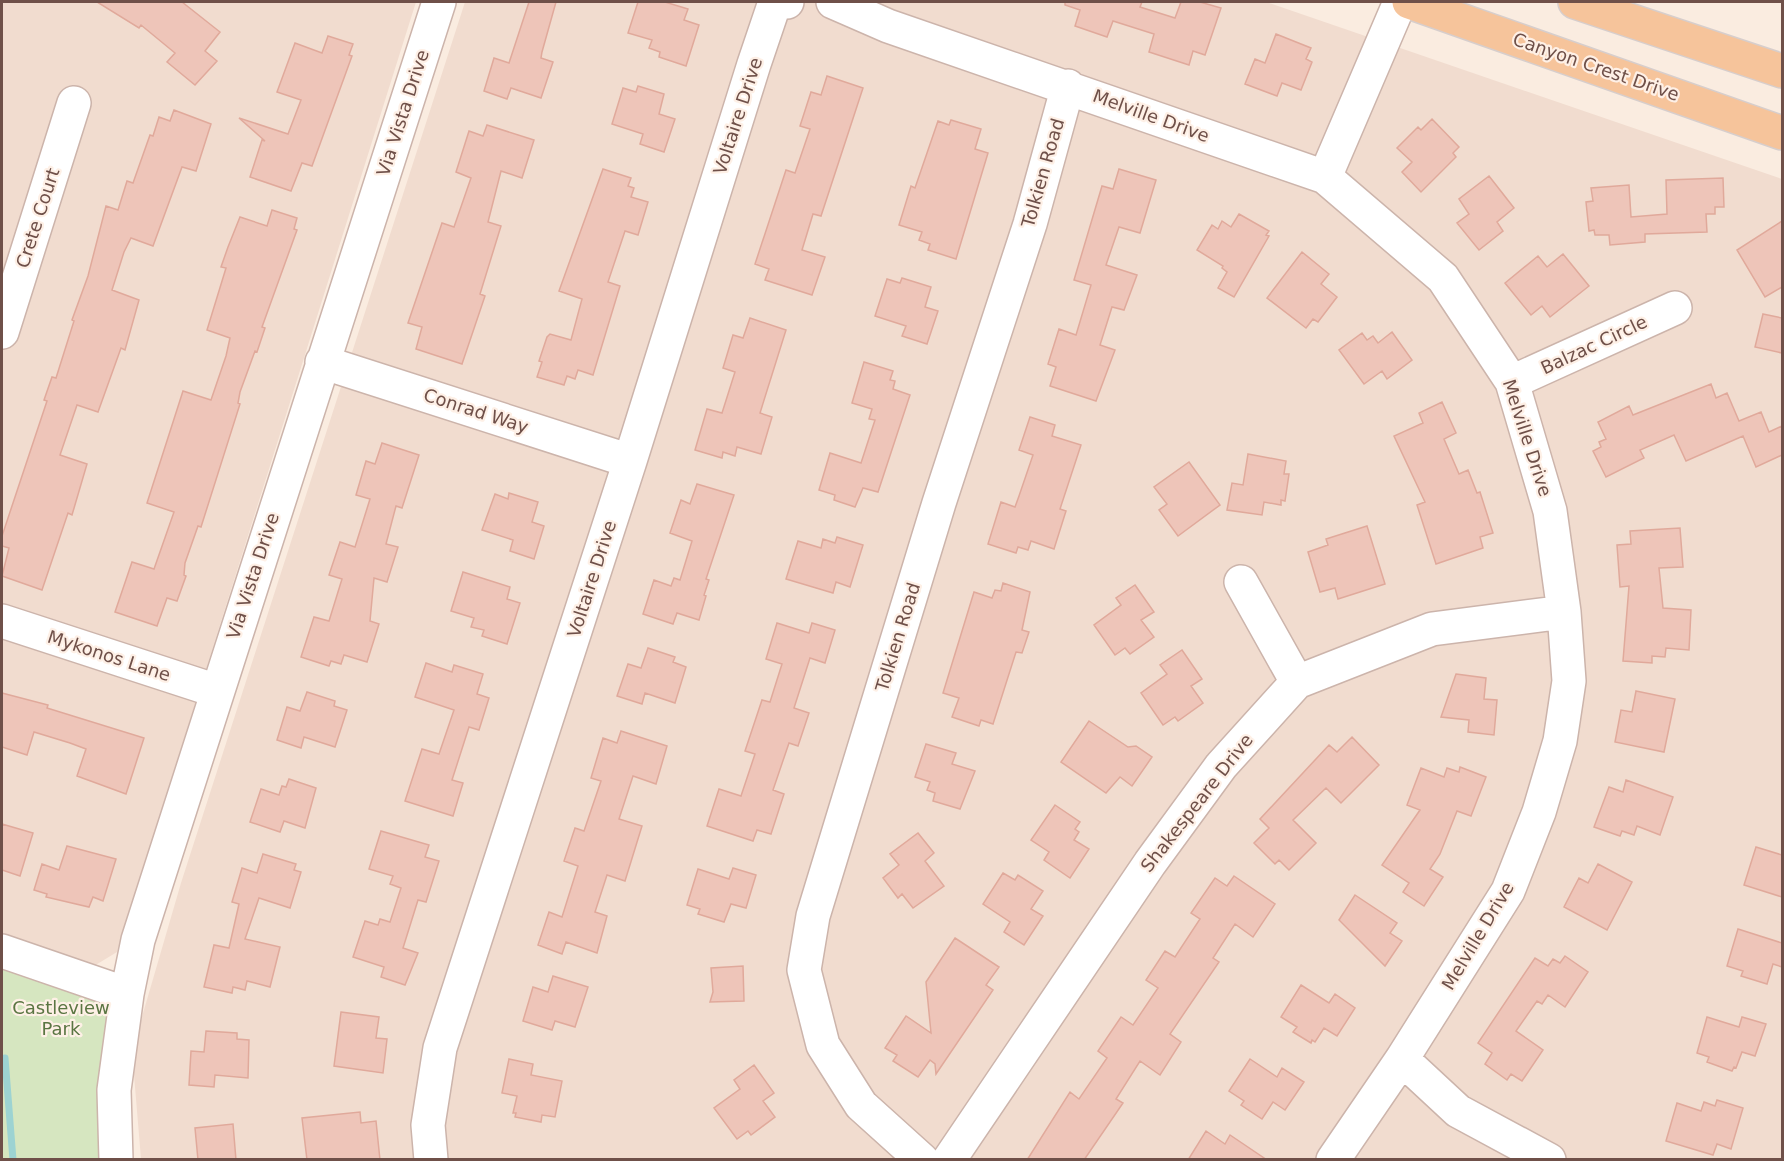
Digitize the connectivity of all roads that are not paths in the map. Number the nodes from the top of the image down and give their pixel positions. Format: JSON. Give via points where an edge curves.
{"nodes":[{"id":1,"x":439,"y":2,"type":"edge"},
{"id":2,"x":775,"y":2,"type":"edge"},
{"id":3,"x":787,"y":2,"type":"edge"},
{"id":4,"x":833,"y":2,"type":"edge"},
{"id":5,"x":1400,"y":2,"type":"edge"},
{"id":6,"x":1409,"y":2,"type":"edge"},
{"id":7,"x":1575,"y":2,"type":"edge"},
{"id":8,"x":1782,"y":71,"type":"edge"},
{"id":9,"x":1068,"y":86,"type":"junction"},
{"id":10,"x":74,"y":104,"type":"dead end"},
{"id":11,"x":1782,"y":133,"type":"edge"},
{"id":12,"x":1325,"y":177,"type":"junction"},
{"id":13,"x":1675,"y":308,"type":"dead end"},
{"id":14,"x":2,"y":333,"type":"edge"},
{"id":15,"x":322,"y":362,"type":"junction"},
{"id":16,"x":1512,"y":382,"type":"junction"},
{"id":17,"x":630,"y":461,"type":"junction"},
{"id":18,"x":1241,"y":582,"type":"dead end"},
{"id":19,"x":1564,"y":612,"type":"junction"},
{"id":20,"x":2,"y":621,"type":"edge"},
{"id":21,"x":1297,"y":682,"type":"junction"},
{"id":22,"x":217,"y":691,"type":"junction"},
{"id":23,"x":2,"y":951,"type":"edge"},
{"id":24,"x":127,"y":994,"type":"junction"},
{"id":25,"x":1402,"y":1059,"type":"junction"},
{"id":26,"x":116,"y":1160,"type":"edge"},
{"id":27,"x":431,"y":1160,"type":"edge"},
{"id":28,"x":922,"y":1160,"type":"edge"},
{"id":29,"x":949,"y":1160,"type":"edge"},
{"id":30,"x":1333,"y":1160,"type":"edge"},
{"id":31,"x":1549,"y":1160,"type":"edge"}],
"edges":[{"from":1,"to":15,"type":"street","name":"Via Vista Drive"},
{"from":2,"to":3,"type":"street"},
{"from":2,"to":17,"type":"street","name":"Voltaire Drive"},
{"from":4,"to":9,"type":"street","name":"Melville Drive","via":[[888,26]]},
{"from":5,"to":12,"type":"street"},
{"from":6,"to":11,"type":"main road","name":"Canyon Crest Drive"},
{"from":7,"to":8,"type":"main road"},
{"from":9,"to":12,"type":"street","name":"Melville Drive"},
{"from":9,"to":28,"type":"street","name":"Tolkien Road","via":[[1030,224],[939,503],[813,916],[804,970],[824,1045],[861,1105]]},
{"from":10,"to":14,"type":"street","name":"Crete Court"},
{"from":12,"to":16,"type":"street","name":"Melville Drive","via":[[1443,278]]},
{"from":13,"to":16,"type":"street","name":"Balzac Circle"},
{"from":15,"to":17,"type":"street","name":"Conrad Way"},
{"from":15,"to":22,"type":"street","name":"Via Vista Drive"},
{"from":16,"to":19,"type":"street","name":"Melville Drive","via":[[1550,511]]},
{"from":17,"to":27,"type":"street","name":"Voltaire Drive","via":[[440,1048],[428,1125]]},
{"from":18,"to":21,"type":"street"},
{"from":19,"to":21,"type":"street","name":"Shakespeare Drive","via":[[1432,629]]},
{"from":19,"to":25,"type":"street","name":"Melville Drive","via":[[1569,681],[1560,741],[1539,812],[1508,891]]},
{"from":20,"to":22,"type":"street","name":"Mykonos Lane"},
{"from":21,"to":29,"type":"street","name":"Shakespeare Drive","via":[[1221,766],[1150,863]]},
{"from":22,"to":24,"type":"street","name":"Via Vista Drive","via":[[138,940]]},
{"from":23,"to":24,"type":"street"},
{"from":24,"to":26,"type":"street","name":"Via Vista Drive","via":[[114,1090]]},
{"from":25,"to":30,"type":"street","name":"Melville Drive"},
{"from":25,"to":31,"type":"street","via":[[1458,1111]]}]}
